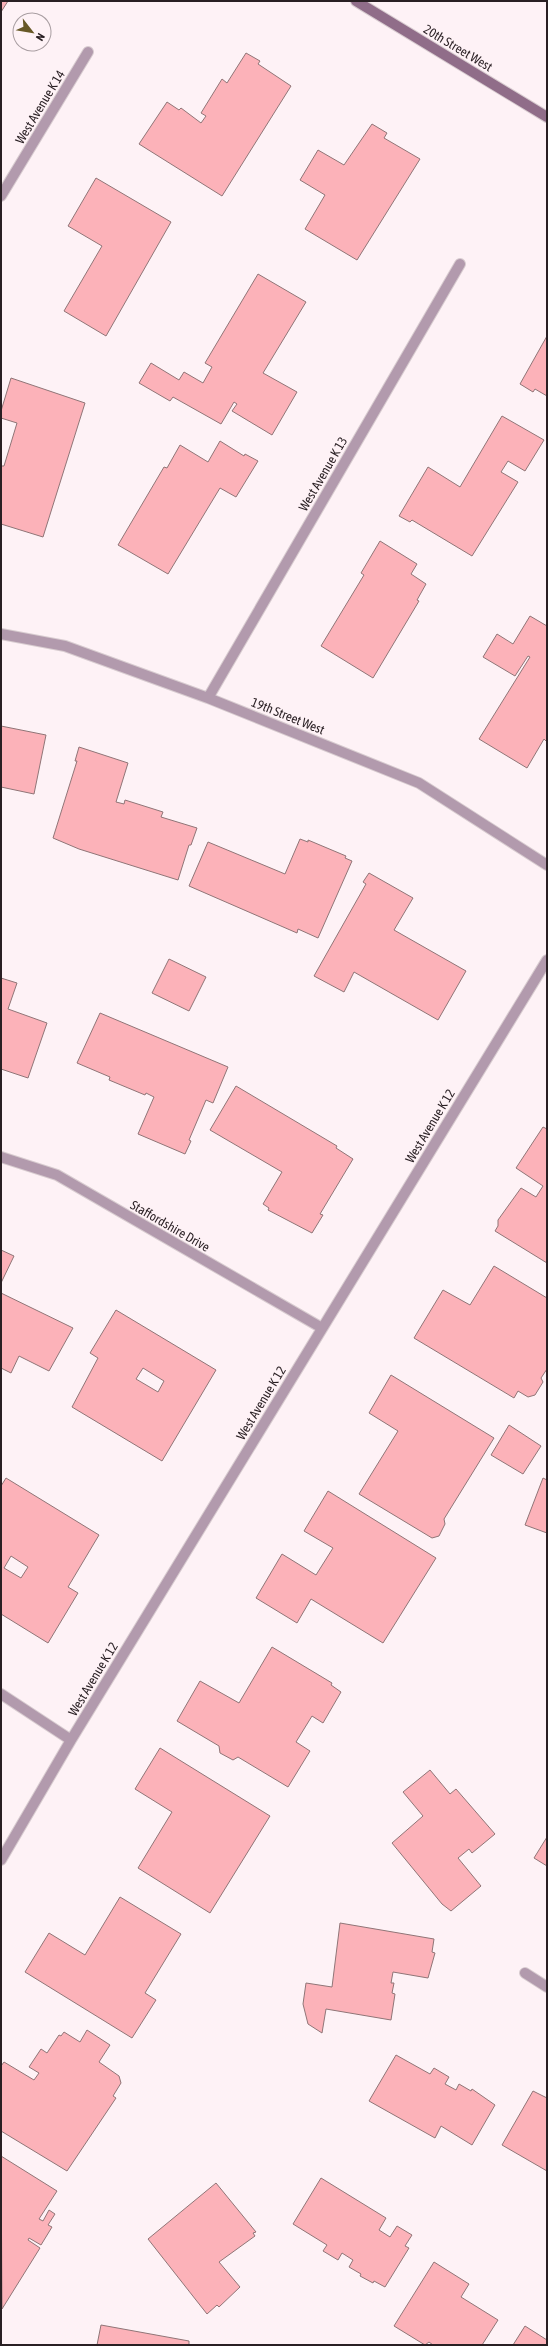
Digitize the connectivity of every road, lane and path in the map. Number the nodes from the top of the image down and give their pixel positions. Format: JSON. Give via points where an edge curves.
{"nodes":[{"id":1,"x":356,"y":1,"type":"edge"},
{"id":2,"x":88,"y":52,"type":"dead end"},
{"id":3,"x":547,"y":117,"type":"edge"},
{"id":4,"x":1,"y":196,"type":"edge"},
{"id":5,"x":460,"y":264,"type":"dead end"},
{"id":6,"x":1,"y":634,"type":"edge"},
{"id":7,"x":208,"y":698,"type":"junction"},
{"id":8,"x":547,"y":865,"type":"edge"},
{"id":9,"x":547,"y":960,"type":"edge"},
{"id":10,"x":1,"y":1157,"type":"edge"},
{"id":11,"x":322,"y":1328,"type":"junction"},
{"id":12,"x":1,"y":1694,"type":"edge"},
{"id":13,"x":71,"y":1740,"type":"junction"},
{"id":14,"x":1,"y":1860,"type":"edge"},
{"id":15,"x":525,"y":1973,"type":"dead end"},
{"id":16,"x":547,"y":1987,"type":"edge"}],
"edges":[{"from":1,"to":3,"type":"main road","name":"20th Street West"},
{"from":2,"to":4,"type":"street","name":"West Avenue K 14"},
{"from":5,"to":7,"type":"street","name":"West Avenue K 13"},
{"from":6,"to":7,"type":"street","name":"19th Street West","via":[[65,646]]},
{"from":7,"to":8,"type":"street","name":"19th Street West","via":[[419,783]]},
{"from":9,"to":11,"type":"street","name":"West Avenue K 12"},
{"from":10,"to":11,"type":"street","name":"Staffordshire Drive","via":[[57,1175]]},
{"from":11,"to":13,"type":"street","name":"West Avenue K 12"},
{"from":12,"to":13,"type":"street"},
{"from":13,"to":14,"type":"street","name":"West Avenue K 12"},
{"from":15,"to":16,"type":"street"}]}
